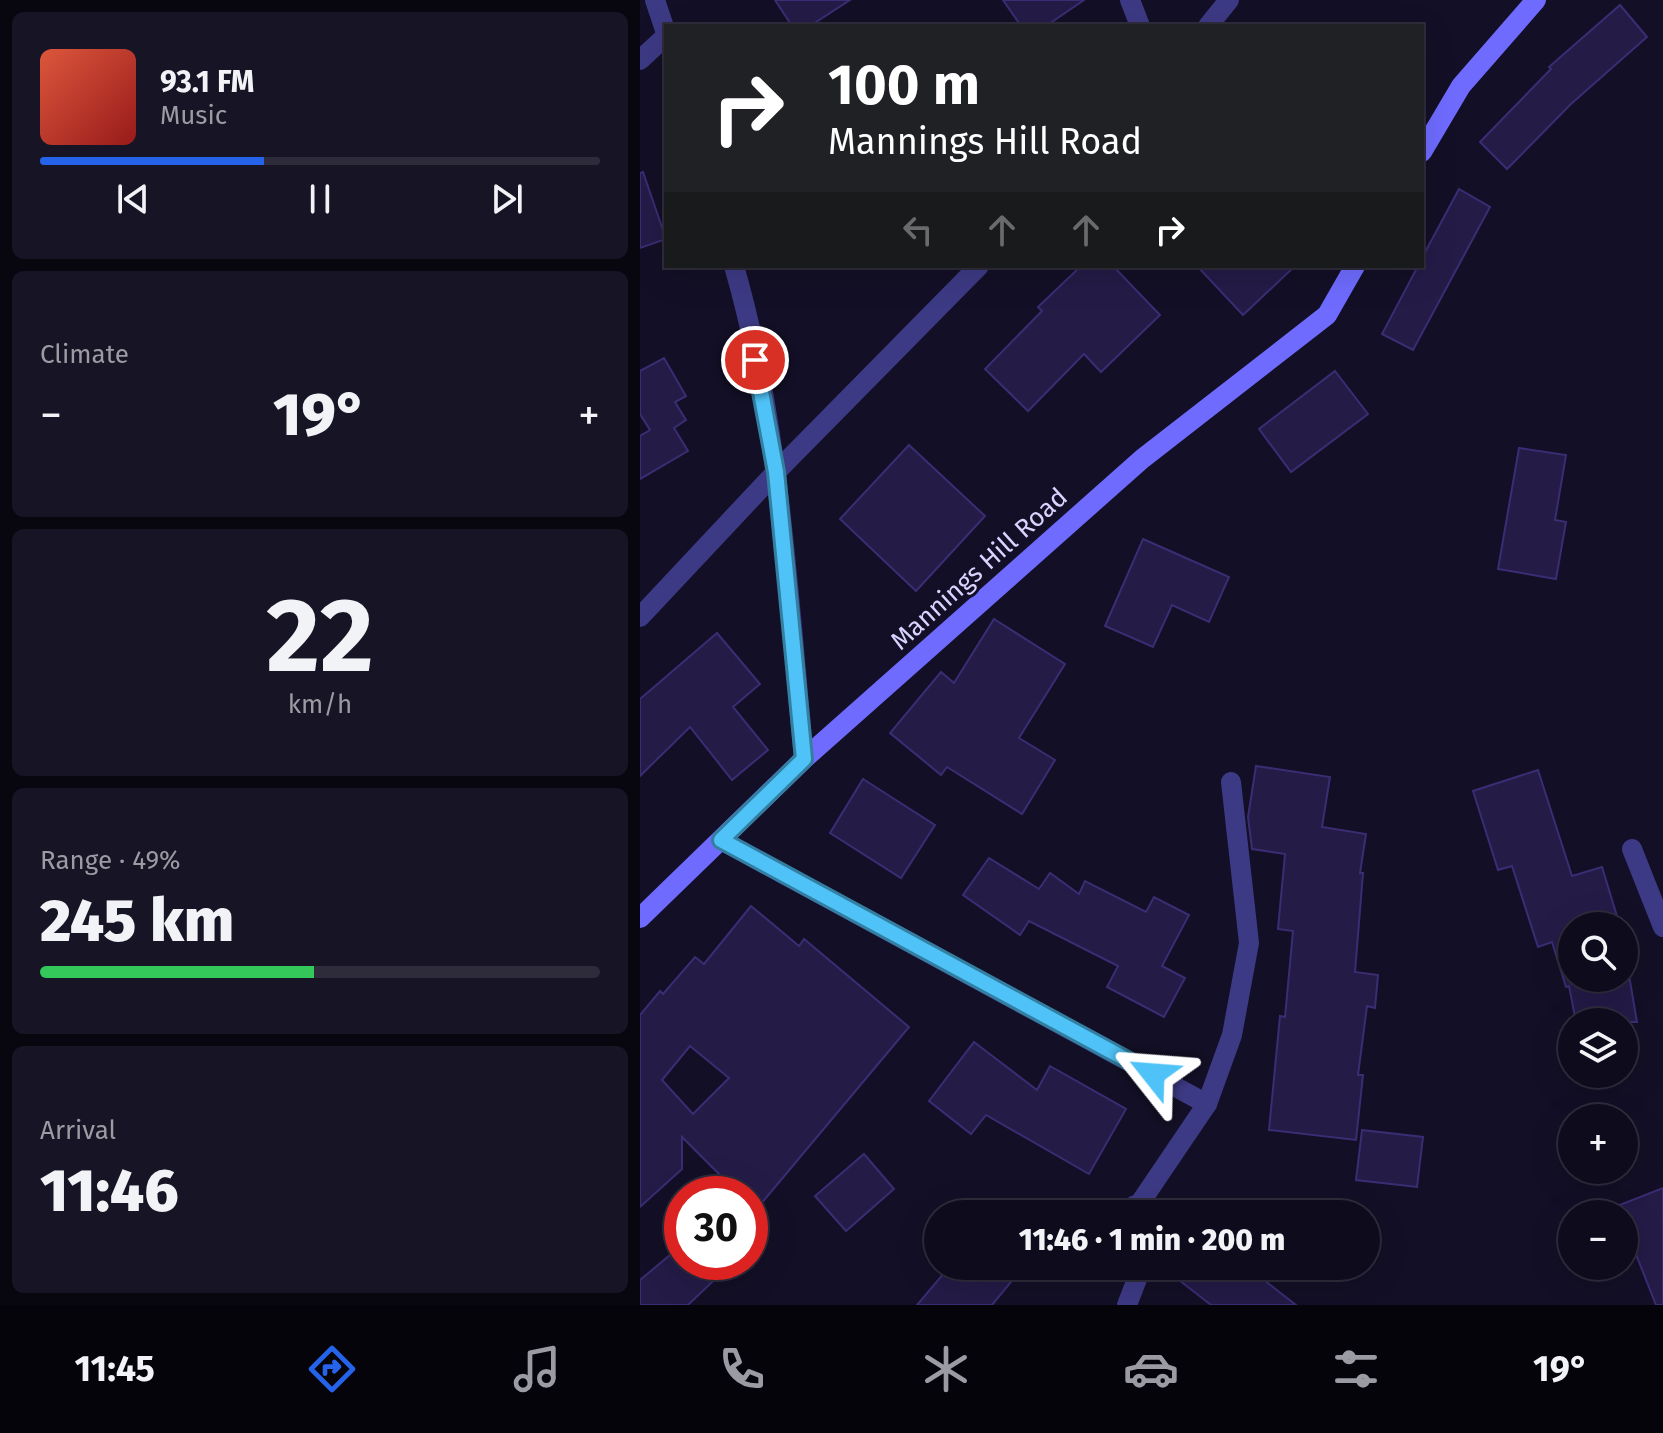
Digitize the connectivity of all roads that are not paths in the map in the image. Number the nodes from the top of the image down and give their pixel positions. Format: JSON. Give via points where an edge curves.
{"nodes":[{"id":1,"x":655,"y":0,"type":"edge"},
{"id":2,"x":1130,"y":0,"type":"edge"},
{"id":3,"x":1229,"y":0,"type":"edge"},
{"id":4,"x":1536,"y":0,"type":"edge"},
{"id":5,"x":1139,"y":24,"type":"edge"},
{"id":6,"x":1210,"y":24,"type":"edge"},
{"id":7,"x":664,"y":29,"type":"edge"},
{"id":8,"x":664,"y":37,"type":"edge"},
{"id":9,"x":640,"y":60,"type":"edge"},
{"id":10,"x":1424,"y":149,"type":"edge"},
{"id":11,"x":735,"y":268,"type":"edge"},
{"id":12,"x":977,"y":268,"type":"edge"},
{"id":13,"x":1354,"y":268,"type":"edge"},
{"id":14,"x":776,"y":472,"type":"junction"},
{"id":15,"x":640,"y":617,"type":"edge"},
{"id":16,"x":804,"y":759,"type":"junction"},
{"id":17,"x":1231,"y":782,"type":"dead end"},
{"id":18,"x":721,"y":840,"type":"junction"},
{"id":19,"x":1632,"y":849,"type":"dead end"},
{"id":20,"x":640,"y":918,"type":"edge"},
{"id":21,"x":1663,"y":927,"type":"edge"},
{"id":22,"x":1207,"y":1104,"type":"junction"},
{"id":23,"x":1145,"y":1200,"type":"edge"},
{"id":24,"x":1137,"y":1280,"type":"edge"},
{"id":25,"x":1127,"y":1305,"type":"edge"}],
"edges":[{"from":1,"to":7,"type":"street"},
{"from":2,"to":5,"type":"street"},
{"from":3,"to":6,"type":"street"},
{"from":4,"to":10,"type":"main road","via":[[1461,86]]},
{"from":8,"to":9,"type":"street"},
{"from":11,"to":14,"type":"street"},
{"from":12,"to":14,"type":"street"},
{"from":13,"to":16,"type":"main road","name":"Mannings Hill Road","via":[[1327,315],[1142,459]]},
{"from":14,"to":15,"type":"street"},
{"from":14,"to":16,"type":"street"},
{"from":16,"to":18,"type":"main road","name":"Mannings Hill Road"},
{"from":17,"to":22,"type":"street","via":[[1249,943],[1232,1035]]},
{"from":18,"to":20,"type":"main road","name":"Mannings Hill Road"},
{"from":18,"to":22,"type":"street"},
{"from":19,"to":21,"type":"street"},
{"from":22,"to":23,"type":"street"},
{"from":24,"to":25,"type":"street"}]}
